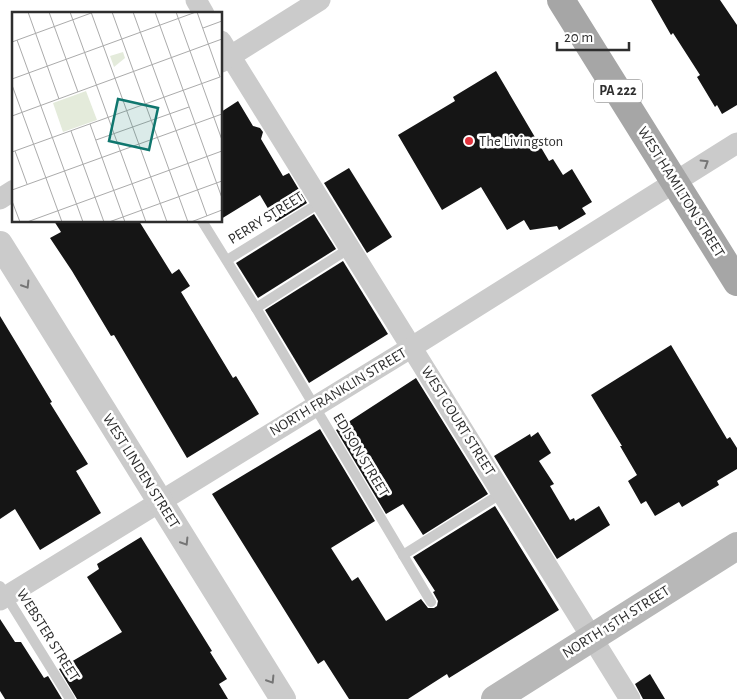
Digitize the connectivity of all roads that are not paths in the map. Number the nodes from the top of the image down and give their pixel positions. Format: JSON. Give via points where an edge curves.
{"nodes":[{"id":1,"x":196,"y":0,"type":"edge"},
{"id":2,"x":320,"y":0,"type":"edge"},
{"id":3,"x":561,"y":0,"type":"edge"},
{"id":4,"x":203,"y":12,"type":"edge"},
{"id":5,"x":224,"y":53,"type":"edge"},
{"id":6,"x":737,"y":143,"type":"edge"},
{"id":7,"x":674,"y":182,"type":"junction"},
{"id":8,"x":12,"y":191,"type":"edge"},
{"id":9,"x":0,"y":199,"type":"edge"},
{"id":10,"x":321,"y":202,"type":"junction"},
{"id":11,"x":203,"y":222,"type":"edge"},
{"id":12,"x":0,"y":244,"type":"edge"},
{"id":13,"x":350,"y":248,"type":"junction"},
{"id":14,"x":226,"y":260,"type":"junction"},
{"id":15,"x":737,"y":282,"type":"edge"},
{"id":16,"x":256,"y":308,"type":"junction"},
{"id":17,"x":412,"y":348,"type":"junction"},
{"id":18,"x":315,"y":406,"type":"junction"},
{"id":19,"x":502,"y":493,"type":"junction"},
{"id":20,"x":160,"y":502,"type":"junction"},
{"id":21,"x":737,"y":546,"type":"edge"},
{"id":22,"x":402,"y":555,"type":"junction"},
{"id":23,"x":2,"y":594,"type":"edge"},
{"id":24,"x":431,"y":602,"type":"dead end"},
{"id":25,"x":592,"y":638,"type":"junction"},
{"id":26,"x":70,"y":699,"type":"edge"},
{"id":27,"x":283,"y":699,"type":"edge"},
{"id":28,"x":495,"y":699,"type":"edge"},
{"id":29,"x":630,"y":699,"type":"edge"}],
"edges":[{"from":1,"to":4,"type":"street"},
{"from":2,"to":5,"type":"street"},
{"from":3,"to":7,"type":"main road","name":"WEST HAMILTON STREET","number":"PA 222"},
{"from":5,"to":10,"type":"street","name":"WEST COURT STREET"},
{"from":7,"to":6,"type":"street","name":"NORTH FRANKLIN STREET","one_way":true},
{"from":7,"to":15,"type":"main road","name":"WEST HAMILTON STREET","number":"PA 222"},
{"from":7,"to":17,"type":"street","name":"NORTH FRANKLIN STREET"},
{"from":8,"to":9,"type":"street"},
{"from":10,"to":13,"type":"street","name":"WEST COURT STREET"},
{"from":10,"to":14,"type":"lane","name":"PERRY STREET"},
{"from":11,"to":14,"type":"lane","name":"EDISON STREET"},
{"from":12,"to":20,"type":"street","name":"WEST LINDEN STREET","one_way":true},
{"from":13,"to":16,"type":"lane"},
{"from":13,"to":17,"type":"street","name":"WEST COURT STREET"},
{"from":14,"to":16,"type":"lane","name":"EDISON STREET"},
{"from":16,"to":18,"type":"lane","name":"EDISON STREET"},
{"from":17,"to":18,"type":"street","name":"NORTH FRANKLIN STREET"},
{"from":17,"to":19,"type":"street","name":"WEST COURT STREET"},
{"from":18,"to":20,"type":"street","name":"NORTH FRANKLIN STREET"},
{"from":18,"to":22,"type":"lane","name":"EDISON STREET"},
{"from":19,"to":22,"type":"lane"},
{"from":19,"to":25,"type":"street","name":"WEST COURT STREET"},
{"from":20,"to":23,"type":"street","name":"NORTH FRANKLIN STREET"},
{"from":20,"to":27,"type":"street","name":"WEST LINDEN STREET","one_way":true},
{"from":21,"to":25,"type":"main road","name":"NORTH 15TH STREET"},
{"from":22,"to":24,"type":"lane","name":"EDISON STREET"},
{"from":23,"to":26,"type":"lane","name":"WEBSTER STREET"},
{"from":25,"to":28,"type":"main road","name":"NORTH 15TH STREET"},
{"from":25,"to":29,"type":"street","name":"WEST COURT STREET"}]}
